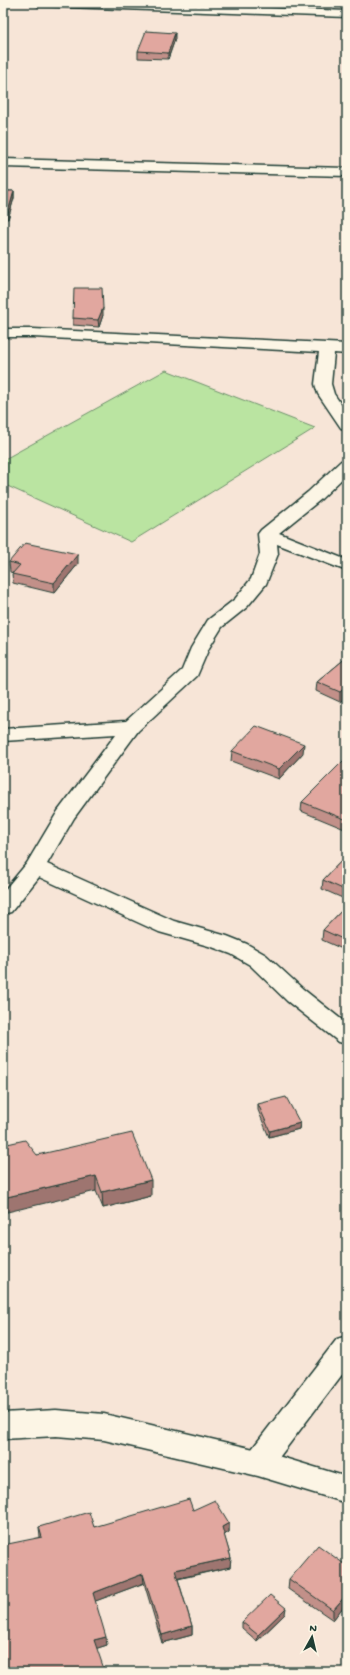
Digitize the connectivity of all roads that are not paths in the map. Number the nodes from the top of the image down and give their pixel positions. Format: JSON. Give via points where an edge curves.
{"nodes":[{"id":1,"x":38,"y":3,"type":"edge"},
{"id":2,"x":347,"y":14,"type":"edge"},
{"id":3,"x":3,"y":163,"type":"edge"},
{"id":4,"x":347,"y":172,"type":"edge"},
{"id":5,"x":3,"y":333,"type":"edge"},
{"id":6,"x":327,"y":348,"type":"junction"},
{"id":7,"x":347,"y":349,"type":"edge"},
{"id":8,"x":347,"y":425,"type":"edge"},
{"id":9,"x":347,"y":465,"type":"edge"},
{"id":10,"x":266,"y":534,"type":"junction"},
{"id":11,"x":347,"y":566,"type":"edge"},
{"id":12,"x":131,"y":727,"type":"junction"},
{"id":13,"x":3,"y":734,"type":"edge"},
{"id":14,"x":35,"y":866,"type":"junction"},
{"id":15,"x":3,"y":907,"type":"edge"},
{"id":16,"x":347,"y":1036,"type":"edge"},
{"id":17,"x":347,"y":1347,"type":"edge"},
{"id":18,"x":3,"y":1426,"type":"edge"},
{"id":19,"x":258,"y":1463,"type":"junction"},
{"id":20,"x":347,"y":1490,"type":"edge"}],
"edges":[{"from":1,"to":2,"type":"street"},
{"from":3,"to":4,"type":"street"},
{"from":5,"to":6,"type":"street"},
{"from":6,"to":7,"type":"street"},
{"from":6,"to":8,"type":"street","via":[[324,384],[326,394]]},
{"from":9,"to":10,"type":"street","via":[[314,496]]},
{"from":10,"to":11,"type":"street"},
{"from":10,"to":12,"type":"street","via":[[269,554],[260,580],[241,603],[215,624],[200,648],[190,672]]},
{"from":12,"to":13,"type":"street"},
{"from":12,"to":14,"type":"street","via":[[65,816]]},
{"from":14,"to":15,"type":"street"},
{"from":14,"to":16,"type":"street","via":[[167,927],[239,949],[258,960],[295,995]]},
{"from":17,"to":19,"type":"street"},
{"from":18,"to":19,"type":"street","via":[[56,1423],[104,1427]]},
{"from":19,"to":20,"type":"street"}]}
